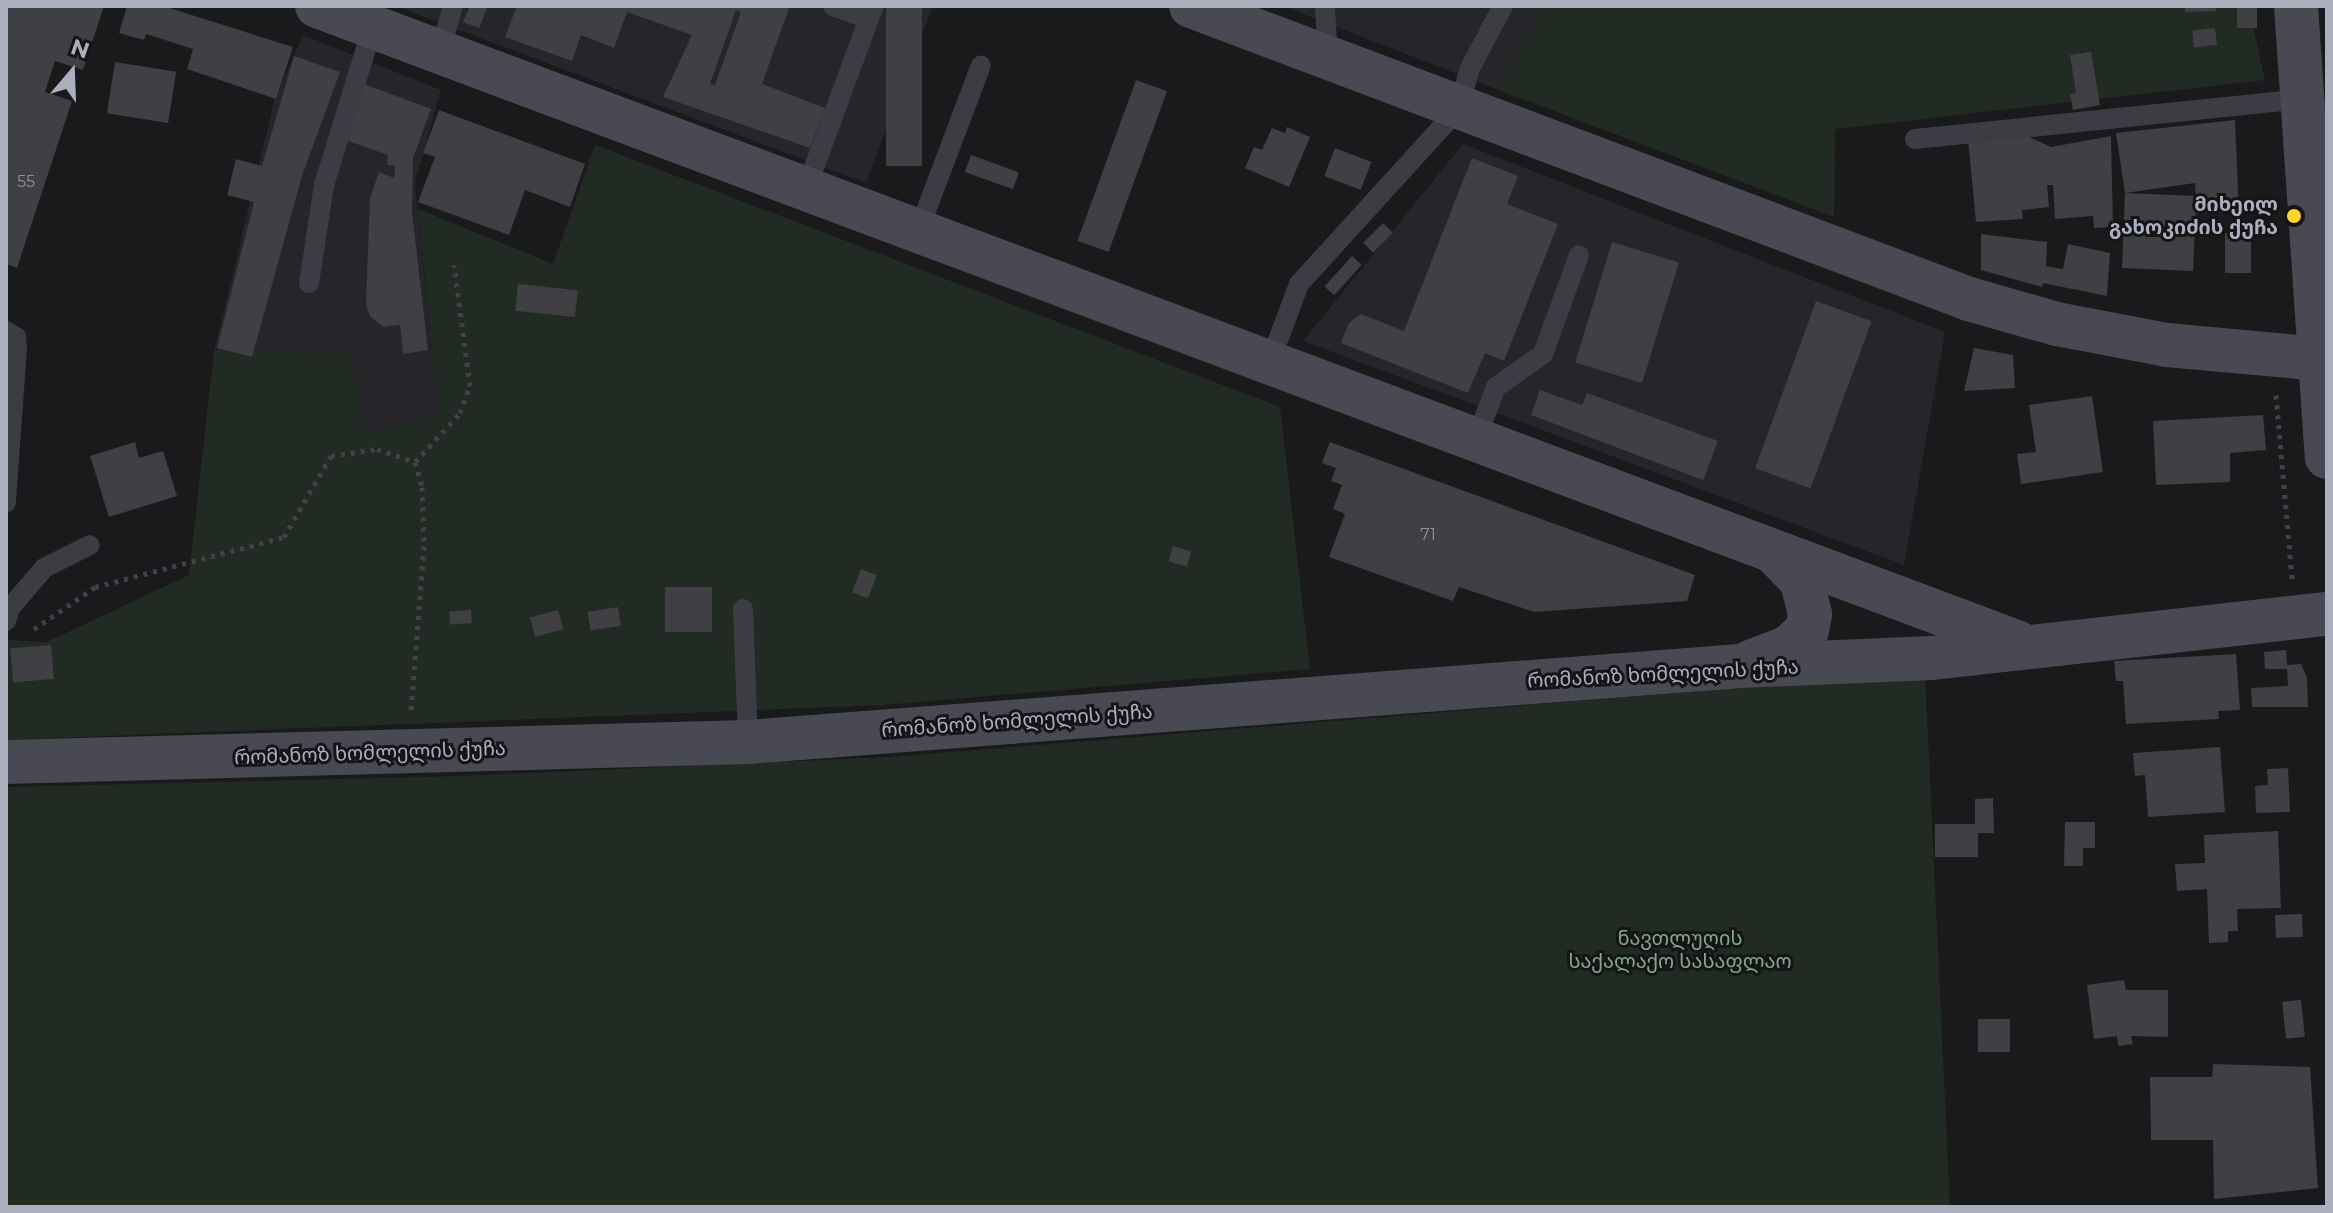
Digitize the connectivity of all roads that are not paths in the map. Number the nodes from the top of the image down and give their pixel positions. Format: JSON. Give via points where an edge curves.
{"nodes":[{"id":1,"x":317,"y":6,"type":"edge"},
{"id":2,"x":453,"y":6,"type":"edge"},
{"id":3,"x":833,"y":6,"type":"edge"},
{"id":4,"x":1191,"y":6,"type":"edge"},
{"id":5,"x":1325,"y":6,"type":"edge"},
{"id":6,"x":1503,"y":6,"type":"edge"},
{"id":7,"x":2296,"y":6,"type":"edge"},
{"id":8,"x":871,"y":13,"type":"edge"},
{"id":9,"x":373,"y":26,"type":"junction"},
{"id":10,"x":440,"y":51,"type":"junction"},
{"id":11,"x":1328,"y":58,"type":"junction"},
{"id":12,"x":981,"y":65,"type":"dead end"},
{"id":13,"x":2304,"y":99,"type":"junction"},
{"id":14,"x":1459,"y":108,"type":"junction"},
{"id":15,"x":1915,"y":139,"type":"dead end"},
{"id":16,"x":806,"y":189,"type":"junction"},
{"id":17,"x":918,"y":232,"type":"junction"},
{"id":18,"x":1579,"y":255,"type":"dead end"},
{"id":19,"x":309,"y":283,"type":"dead end"},
{"id":20,"x":6,"y":331,"type":"edge"},
{"id":21,"x":2322,"y":359,"type":"junction"},
{"id":22,"x":1269,"y":364,"type":"junction"},
{"id":23,"x":1475,"y":442,"type":"junction"},
{"id":24,"x":2327,"y":457,"type":"edge"},
{"id":25,"x":6,"y":503,"type":"edge"},
{"id":26,"x":90,"y":545,"type":"dead end"},
{"id":27,"x":1777,"y":555,"type":"junction"},
{"id":28,"x":743,"y":609,"type":"dead end"},
{"id":29,"x":2308,"y":615,"type":"edge"},
{"id":30,"x":6,"y":621,"type":"edge"},
{"id":31,"x":2025,"y":646,"type":"junction"},
{"id":32,"x":1740,"y":666,"type":"junction"},
{"id":33,"x":748,"y":742,"type":"junction"},
{"id":34,"x":6,"y":762,"type":"edge"}],
"edges":[{"from":1,"to":9,"type":"main road"},
{"from":2,"to":10,"type":"lane"},
{"from":3,"to":8,"type":"lane"},
{"from":4,"to":11,"type":"main road"},
{"from":5,"to":11,"type":"lane"},
{"from":6,"to":14,"type":"lane","via":[[1469,70]]},
{"from":7,"to":13,"type":"main road"},
{"from":8,"to":16,"type":"lane"},
{"from":9,"to":10,"type":"main road"},
{"from":9,"to":19,"type":"lane","via":[[324,185]]},
{"from":10,"to":16,"type":"main road"},
{"from":11,"to":14,"type":"main road"},
{"from":12,"to":17,"type":"lane"},
{"from":13,"to":15,"type":"lane"},
{"from":13,"to":21,"type":"main road"},
{"from":14,"to":21,"type":"main road","via":[[1840,253],[2057,324],[2167,345]]},
{"from":14,"to":22,"type":"lane","via":[[1299,284]]},
{"from":16,"to":17,"type":"main road"},
{"from":17,"to":22,"type":"main road"},
{"from":18,"to":23,"type":"lane","via":[[1543,354],[1496,387]]},
{"from":20,"to":25,"type":"lane","via":[[16,337],[17,348]]},
{"from":21,"to":24,"type":"main road"},
{"from":22,"to":23,"type":"main road"},
{"from":23,"to":27,"type":"main road"},
{"from":26,"to":30,"type":"lane","via":[[44,568],[10,608]]},
{"from":27,"to":31,"type":"main road"},
{"from":27,"to":32,"type":"main road","via":[[1802,581],[1810,614],[1807,630],[1789,647]]},
{"from":28,"to":33,"type":"lane"},
{"from":29,"to":31,"type":"main road","name":"რომანოზ ხომლელის ქუჩა"},
{"from":31,"to":32,"type":"main road","name":"რომანოზ ხომლელის ქუჩა","via":[[1832,666]]},
{"from":32,"to":33,"type":"main road","name":"რომანოზ ხომლელის ქუჩა"},
{"from":33,"to":34,"type":"main road","name":"რომანოზ ხომლელის ქუჩა"}]}
